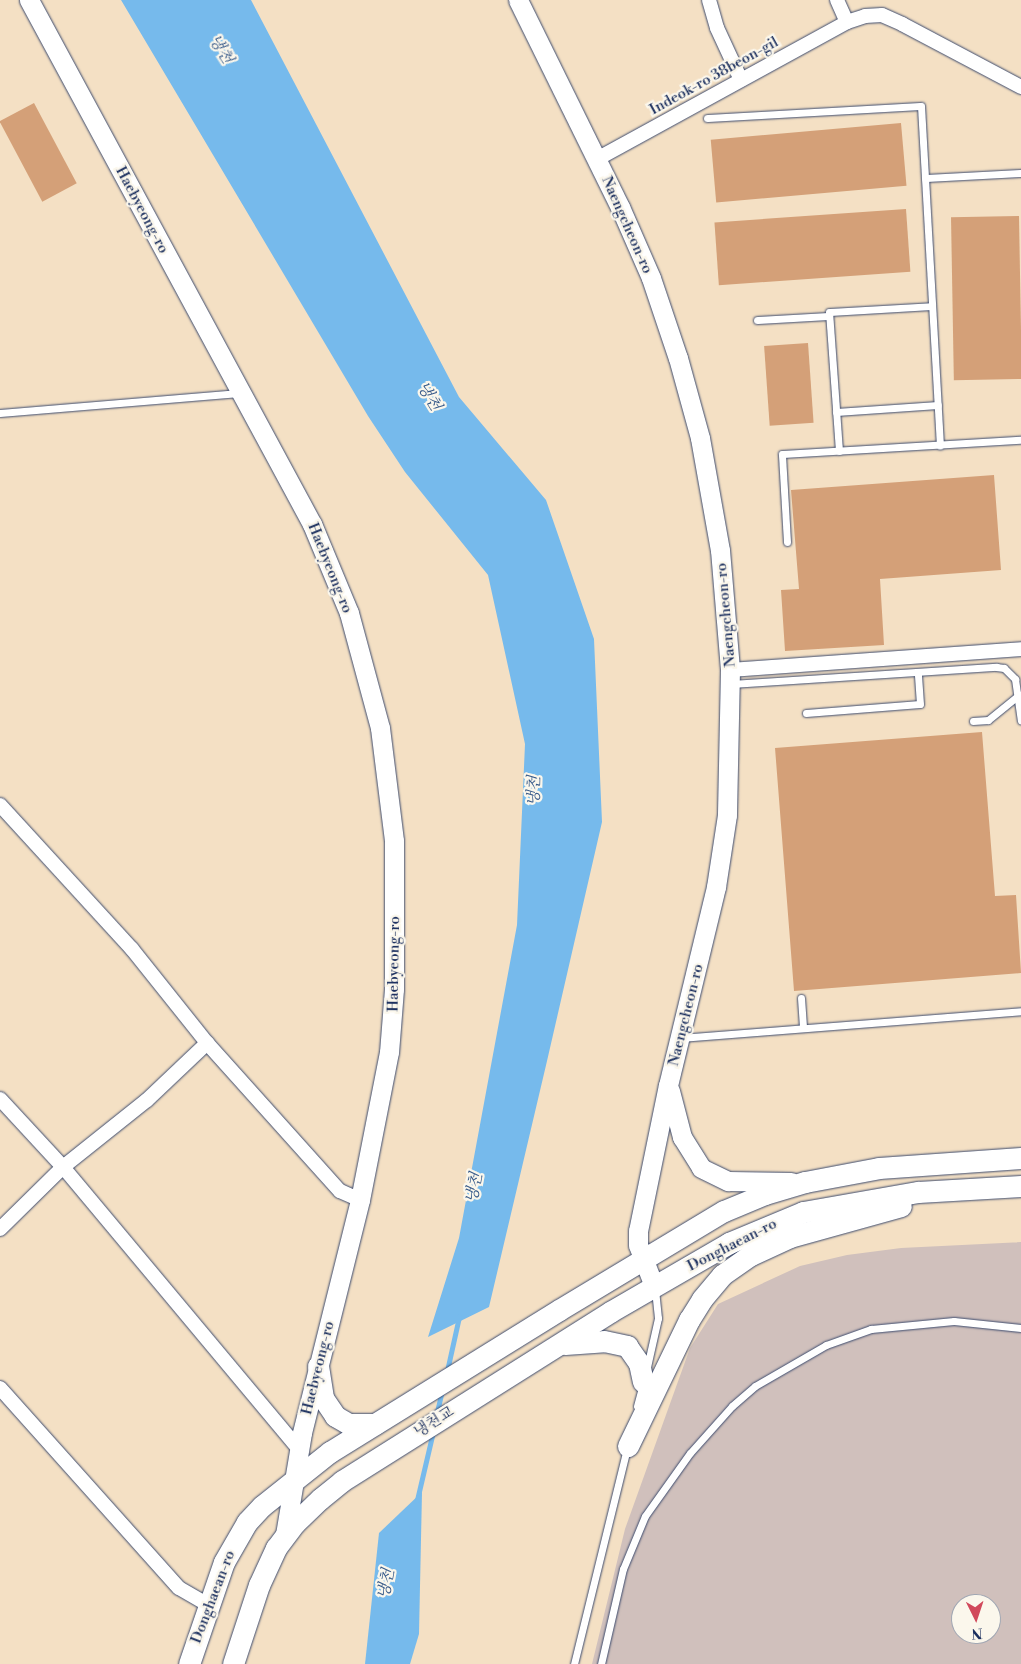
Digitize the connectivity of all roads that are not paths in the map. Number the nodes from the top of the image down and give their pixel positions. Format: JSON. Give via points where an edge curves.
{"nodes":[{"id":1,"x":29,"y":0,"type":"edge"},
{"id":2,"x":518,"y":0,"type":"edge"},
{"id":3,"x":709,"y":0,"type":"edge"},
{"id":4,"x":837,"y":0,"type":"edge"},
{"id":5,"x":847,"y":22,"type":"junction"},
{"id":6,"x":741,"y":80,"type":"junction"},
{"id":7,"x":1021,"y":88,"type":"edge"},
{"id":8,"x":707,"y":118,"type":"dead end"},
{"id":9,"x":597,"y":159,"type":"junction"},
{"id":10,"x":1021,"y":173,"type":"edge"},
{"id":11,"x":925,"y":178,"type":"junction"},
{"id":12,"x":932,"y":306,"type":"junction"},
{"id":13,"x":829,"y":316,"type":"junction"},
{"id":14,"x":757,"y":320,"type":"dead end"},
{"id":15,"x":241,"y":393,"type":"junction"},
{"id":16,"x":938,"y":405,"type":"junction"},
{"id":17,"x":836,"y":412,"type":"junction"},
{"id":18,"x":0,"y":414,"type":"edge"},
{"id":19,"x":1021,"y":440,"type":"edge"},
{"id":20,"x":940,"y":445,"type":"junction"},
{"id":21,"x":839,"y":451,"type":"junction"},
{"id":22,"x":787,"y":542,"type":"dead end"},
{"id":23,"x":1021,"y":649,"type":"edge"},
{"id":24,"x":918,"y":672,"type":"junction"},
{"id":25,"x":730,"y":677,"type":"junction"},
{"id":26,"x":1019,"y":695,"type":"junction"},
{"id":27,"x":806,"y":713,"type":"dead end"},
{"id":28,"x":973,"y":721,"type":"dead end"},
{"id":29,"x":1021,"y":721,"type":"edge"},
{"id":30,"x":0,"y":805,"type":"edge"},
{"id":31,"x":801,"y":998,"type":"dead end"},
{"id":32,"x":1021,"y":1011,"type":"edge"},
{"id":33,"x":803,"y":1027,"type":"junction"},
{"id":34,"x":680,"y":1038,"type":"junction"},
{"id":35,"x":207,"y":1043,"type":"junction"},
{"id":36,"x":668,"y":1085,"type":"junction"},
{"id":37,"x":0,"y":1099,"type":"edge"},
{"id":38,"x":1021,"y":1158,"type":"edge"},
{"id":39,"x":63,"y":1167,"type":"junction"},
{"id":40,"x":805,"y":1182,"type":"junction"},
{"id":41,"x":1021,"y":1186,"type":"edge"},
{"id":42,"x":961,"y":1189,"type":"junction"},
{"id":43,"x":360,"y":1200,"type":"junction"},
{"id":44,"x":0,"y":1229,"type":"edge"},
{"id":45,"x":642,"y":1260,"type":"junction"},
{"id":46,"x":654,"y":1286,"type":"junction"},
{"id":47,"x":559,"y":1310,"type":"joint"},
{"id":48,"x":1021,"y":1328,"type":"edge"},
{"id":49,"x":551,"y":1349,"type":"junction"},
{"id":50,"x":318,"y":1366,"type":"junction"},
{"id":51,"x":643,"y":1382,"type":"junction"},
{"id":52,"x":0,"y":1388,"type":"edge"},
{"id":53,"x":375,"y":1424,"type":"junction"},
{"id":54,"x":628,"y":1446,"type":"junction"},
{"id":55,"x":299,"y":1450,"type":"junction"},
{"id":56,"x":330,"y":1452,"type":"joint"},
{"id":57,"x":293,"y":1480,"type":"junction"},
{"id":58,"x":285,"y":1535,"type":"junction"},
{"id":59,"x":207,"y":1604,"type":"junction"},
{"id":60,"x":188,"y":1664,"type":"edge"},
{"id":61,"x":233,"y":1664,"type":"edge"},
{"id":62,"x":574,"y":1664,"type":"edge"},
{"id":63,"x":601,"y":1664,"type":"edge"}],
"edges":[{"from":1,"to":15,"type":"street","name":"Haebyeong-ro"},
{"from":2,"to":9,"type":"street","name":"Naengcheon-ro"},
{"from":3,"to":6,"type":"street","via":[[717,28]]},
{"from":4,"to":5,"type":"street"},
{"from":5,"to":6,"type":"street","name":"Indeok-ro 38beon-gil"},
{"from":5,"to":7,"type":"street","name":"Indeok-ro 38beon-gil","via":[[882,15]]},
{"from":6,"to":9,"type":"street","name":"Indeok-ro 38beon-gil"},
{"from":8,"to":11,"type":"lane","via":[[921,106]]},
{"from":9,"to":25,"type":"street","name":"Naengcheon-ro","via":[[651,278],[698,430],[720,550]]},
{"from":10,"to":11,"type":"lane"},
{"from":11,"to":12,"type":"lane"},
{"from":12,"to":13,"type":"lane","via":[[828,312]]},
{"from":12,"to":16,"type":"lane"},
{"from":13,"to":14,"type":"lane"},
{"from":13,"to":17,"type":"lane"},
{"from":15,"to":18,"type":"lane"},
{"from":15,"to":43,"type":"street","name":"Haebyeong-ro","via":[[308,516],[338,582],[372,690],[386,767],[394,841],[394,989],[384,1083]]},
{"from":16,"to":17,"type":"lane"},
{"from":16,"to":20,"type":"lane"},
{"from":17,"to":21,"type":"lane"},
{"from":19,"to":20,"type":"lane"},
{"from":20,"to":21,"type":"lane"},
{"from":21,"to":22,"type":"lane","via":[[782,454]]},
{"from":23,"to":25,"type":"street"},
{"from":24,"to":25,"type":"lane"},
{"from":24,"to":26,"type":"lane","via":[[987,666],[1004,668],[1015,679]]},
{"from":24,"to":27,"type":"lane","via":[[920,704]]},
{"from":25,"to":34,"type":"street","name":"Naengcheon-ro","via":[[729,776],[722,850]]},
{"from":26,"to":28,"type":"lane","via":[[988,720]]},
{"from":26,"to":29,"type":"lane"},
{"from":30,"to":35,"type":"street","via":[[103,917]]},
{"from":31,"to":33,"type":"lane"},
{"from":32,"to":33,"type":"lane"},
{"from":33,"to":34,"type":"lane"},
{"from":34,"to":36,"type":"street","name":"Naengcheon-ro"},
{"from":35,"to":39,"type":"street","via":[[147,1100]]},
{"from":35,"to":43,"type":"street","via":[[340,1191]]},
{"from":36,"to":40,"type":"street","via":[[682,1137],[700,1168],[728,1181]]},
{"from":36,"to":45,"type":"street","name":"Naengcheon-ro","via":[[638,1231]]},
{"from":37,"to":39,"type":"street"},
{"from":38,"to":40,"type":"main road","name":"Donghaean-ro","via":[[879,1168]]},
{"from":39,"to":44,"type":"street"},
{"from":39,"to":55,"type":"street"},
{"from":40,"to":45,"type":"main road","name":"Donghaean-ro","via":[[724,1212]]},
{"from":41,"to":42,"type":"main road","name":"Donghaean-ro"},
{"from":42,"to":46,"type":"main road","name":"Donghaean-ro","via":[[872,1199],[803,1212],[746,1235]]},
{"from":42,"to":54,"type":"main road","via":[[790,1237],[752,1255],[722,1276],[689,1320]]},
{"from":43,"to":50,"type":"street","name":"Haebyeong-ro"},
{"from":45,"to":46,"type":"street","name":"Naengcheon-ro"},
{"from":45,"to":47,"type":"main road","name":"Donghaean-ro"},
{"from":46,"to":49,"type":"main road","name":"Donghaean-ro"},
{"from":46,"to":51,"type":"lane","via":[[658,1318]]},
{"from":47,"to":53,"type":"main road","name":"냉천교"},
{"from":48,"to":63,"type":"lane","via":[[954,1321],[871,1329],[826,1345],[755,1386],[696,1446],[645,1516],[623,1569]]},
{"from":49,"to":51,"type":"main road","via":[[590,1340],[618,1343],[633,1352]]},
{"from":49,"to":58,"type":"main road","name":"냉천교","via":[[342,1481]]},
{"from":50,"to":53,"type":"main road","via":[[323,1398],[335,1416],[349,1424]]},
{"from":50,"to":55,"type":"street","name":"Haebyeong-ro"},
{"from":51,"to":54,"type":"lane"},
{"from":52,"to":59,"type":"street","via":[[179,1588]]},
{"from":53,"to":56,"type":"main road","name":"냉천교"},
{"from":54,"to":62,"type":"lane"},
{"from":55,"to":57,"type":"street","name":"Haebyeong-ro"},
{"from":56,"to":57,"type":"main road","name":"Donghaean-ro"},
{"from":57,"to":58,"type":"street","name":"Haebyeong-ro"},
{"from":57,"to":59,"type":"main road","name":"Donghaean-ro","via":[[247,1522],[224,1562]]},
{"from":58,"to":61,"type":"main road","via":[[259,1585]]},
{"from":59,"to":60,"type":"main road","name":"Donghaean-ro"}]}
